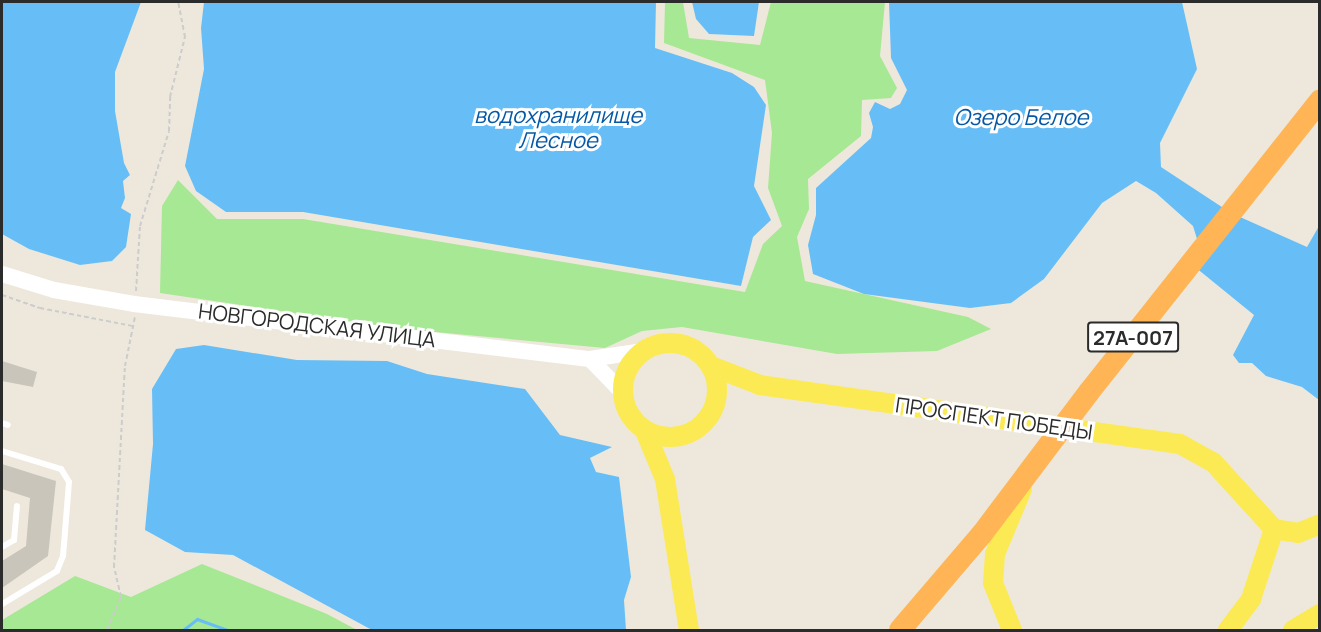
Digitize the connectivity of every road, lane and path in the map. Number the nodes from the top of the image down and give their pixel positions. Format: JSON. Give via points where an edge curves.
{"nodes":[{"id":1,"x":178,"y":2,"type":"edge"},
{"id":2,"x":1320,"y":102,"type":"edge"},
{"id":3,"x":2,"y":274,"type":"edge"},
{"id":4,"x":2,"y":296,"type":"edge"},
{"id":5,"x":134,"y":304,"type":"junction"},
{"id":6,"x":134,"y":326,"type":"junction"},
{"id":7,"x":643,"y":351,"type":"junction"},
{"id":8,"x":590,"y":359,"type":"junction"},
{"id":9,"x":711,"y":366,"type":"junction"},
{"id":10,"x":622,"y":392,"type":"junction"},
{"id":11,"x":645,"y":431,"type":"junction"},
{"id":12,"x":2,"y":451,"type":"edge"},
{"id":13,"x":1029,"y":472,"type":"junction"},
{"id":14,"x":16,"y":506,"type":"dead end"},
{"id":15,"x":1320,"y":524,"type":"edge"},
{"id":16,"x":1274,"y":529,"type":"junction"},
{"id":17,"x":2,"y":547,"type":"edge"},
{"id":18,"x":2,"y":604,"type":"edge"},
{"id":19,"x":1320,"y":614,"type":"edge"},
{"id":20,"x":107,"y":630,"type":"edge"},
{"id":21,"x":689,"y":630,"type":"edge"},
{"id":22,"x":900,"y":630,"type":"edge"},
{"id":23,"x":1012,"y":630,"type":"edge"},
{"id":24,"x":1228,"y":630,"type":"edge"},
{"id":25,"x":1293,"y":630,"type":"edge"}],
"edges":[{"from":1,"to":5,"type":"path","via":[[185,37],[170,97],[169,131],[140,226]]},
{"from":2,"to":13,"type":"highway","number":"27А-007"},
{"from":3,"to":5,"type":"street","name":"НОВГОРОДСКАЯ УЛИЦА","via":[[54,290]]},
{"from":4,"to":6,"type":"path","via":[[40,308]]},
{"from":5,"to":6,"type":"path"},
{"from":5,"to":8,"type":"street","name":"НОВГОРОДСКАЯ УЛИЦА"},
{"from":6,"to":20,"type":"path","via":[[125,366],[114,567],[121,597]]},
{"from":7,"to":8,"type":"street","name":"НОВГОРОДСКАЯ УЛИЦА"},
{"from":7,"to":9,"type":"main road","via":[[657,344],[680,344],[701,354]]},
{"from":7,"to":10,"type":"main road","via":[[624,376]]},
{"from":8,"to":10,"type":"street"},
{"from":9,"to":11,"type":"main road","via":[[717,396],[713,412],[704,424],[675,438]]},
{"from":9,"to":16,"type":"main road","name":"ПРОСПЕКТ ПОБЕДЫ","via":[[760,385],[1180,444],[1213,462]]},
{"from":10,"to":11,"type":"main road","via":[[629,414]]},
{"from":11,"to":21,"type":"main road","via":[[665,479]]},
{"from":12,"to":18,"type":"lane","via":[[61,469],[69,482],[63,556],[57,571]]},
{"from":13,"to":22,"type":"highway","number":"27А-007"},
{"from":13,"to":23,"type":"main road","via":[[995,554],[993,583]]},
{"from":14,"to":17,"type":"lane","via":[[14,540]]},
{"from":15,"to":16,"type":"main road","via":[[1298,533]]},
{"from":16,"to":24,"type":"main road","via":[[1262,554],[1251,599]]},
{"from":19,"to":25,"type":"main road"}]}
